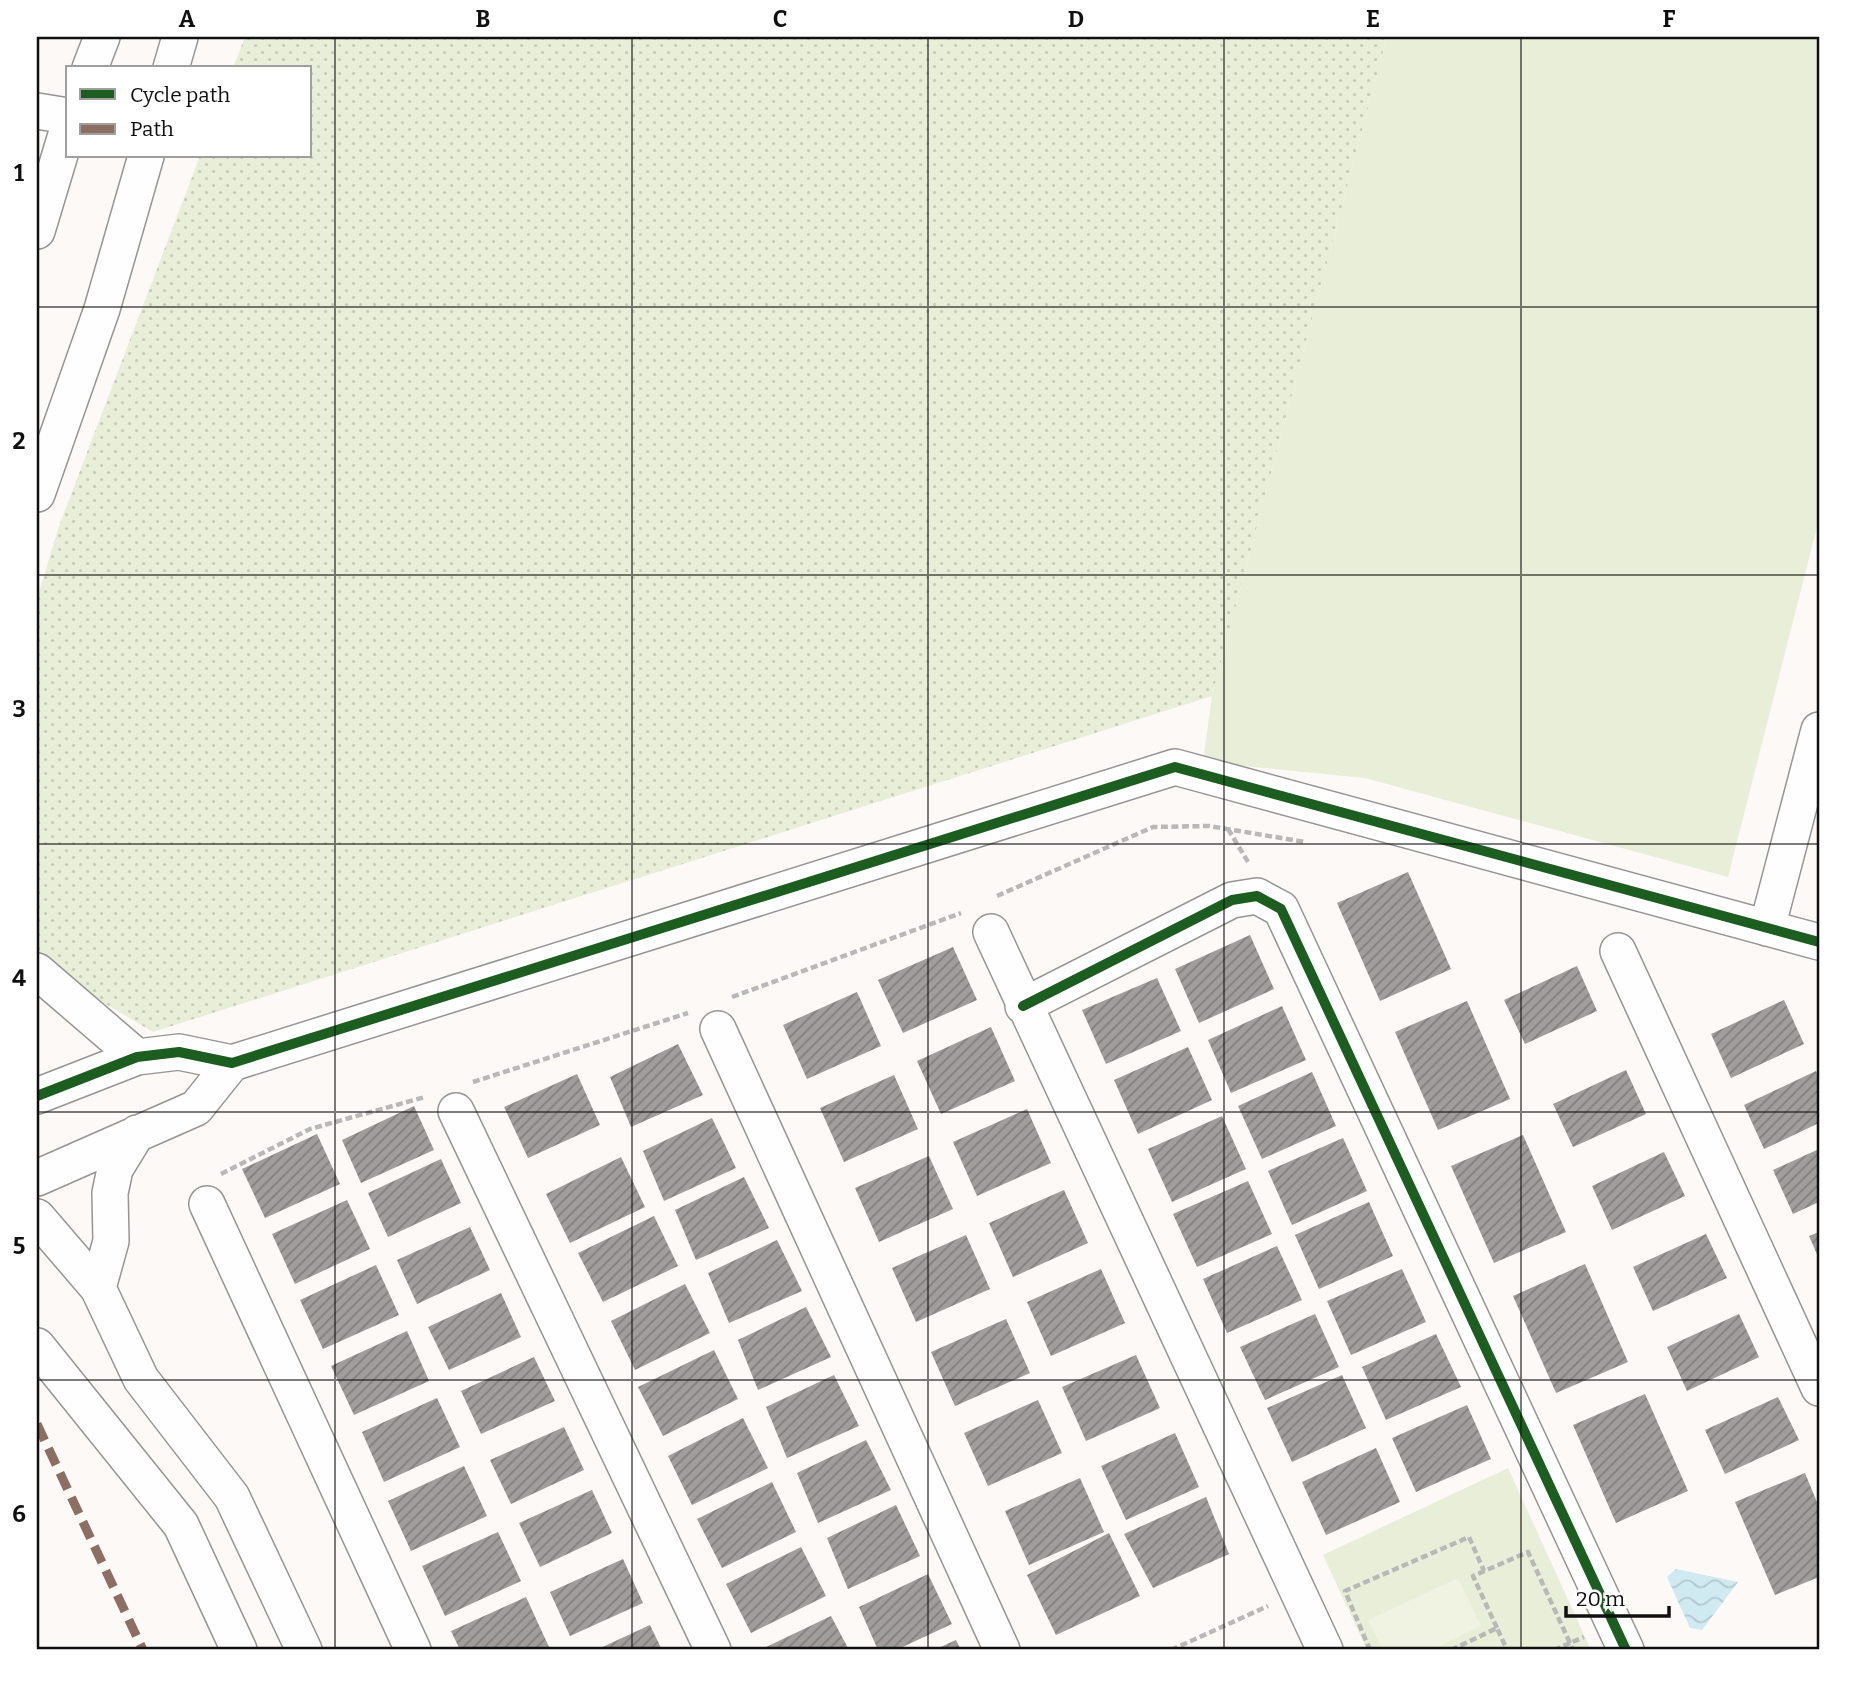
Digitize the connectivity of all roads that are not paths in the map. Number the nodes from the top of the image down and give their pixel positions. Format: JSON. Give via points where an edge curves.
{"nodes":[{"id":1,"x":102,"y":37,"type":"edge"},
{"id":2,"x":180,"y":37,"type":"edge"},
{"id":3,"x":91,"y":66,"type":"edge"},
{"id":4,"x":172,"y":66,"type":"edge"},
{"id":5,"x":37,"y":111,"type":"edge"},
{"id":6,"x":66,"y":116,"type":"edge"},
{"id":7,"x":66,"y":135,"type":"edge"},
{"id":8,"x":145,"y":158,"type":"edge"},
{"id":9,"x":37,"y":231,"type":"edge"},
{"id":10,"x":37,"y":494,"type":"edge"},
{"id":11,"x":1819,"y":730,"type":"edge"},
{"id":12,"x":1767,"y":928,"type":"junction"},
{"id":13,"x":991,"y":932,"type":"dead end"},
{"id":14,"x":1819,"y":942,"type":"edge"},
{"id":15,"x":1618,"y":951,"type":"dead end"},
{"id":16,"x":37,"y":971,"type":"edge"},
{"id":17,"x":1023,"y":1006,"type":"junction"},
{"id":18,"x":718,"y":1029,"type":"dead end"},
{"id":19,"x":137,"y":1057,"type":"junction"},
{"id":20,"x":232,"y":1063,"type":"junction"},
{"id":21,"x":37,"y":1096,"type":"edge"},
{"id":22,"x":456,"y":1111,"type":"dead end"},
{"id":23,"x":137,"y":1133,"type":"junction"},
{"id":24,"x":37,"y":1178,"type":"edge"},
{"id":25,"x":207,"y":1204,"type":"dead end"},
{"id":26,"x":37,"y":1217,"type":"edge"},
{"id":27,"x":98,"y":1288,"type":"junction"},
{"id":28,"x":37,"y":1346,"type":"edge"},
{"id":29,"x":51,"y":1378,"type":"edge"},
{"id":30,"x":1819,"y":1388,"type":"edge"},
{"id":31,"x":239,"y":1650,"type":"edge"},
{"id":32,"x":304,"y":1650,"type":"edge"},
{"id":33,"x":413,"y":1650,"type":"edge"},
{"id":34,"x":713,"y":1650,"type":"edge"},
{"id":35,"x":1002,"y":1650,"type":"edge"},
{"id":36,"x":1325,"y":1650,"type":"edge"},
{"id":37,"x":1626,"y":1650,"type":"edge"}],
"edges":[{"from":1,"to":3,"type":"street"},
{"from":2,"to":4,"type":"street"},
{"from":5,"to":6,"type":"street"},
{"from":7,"to":9,"type":"street"},
{"from":8,"to":10,"type":"street","via":[[102,309]]},
{"from":11,"to":12,"type":"street"},
{"from":12,"to":14,"type":"street"},
{"from":12,"to":20,"type":"street","via":[[1175,767]]},
{"from":13,"to":17,"type":"street"},
{"from":15,"to":30,"type":"street"},
{"from":16,"to":19,"type":"street"},
{"from":17,"to":36,"type":"street"},
{"from":17,"to":37,"type":"street","via":[[1232,900],[1257,896],[1281,909]]},
{"from":18,"to":35,"type":"street"},
{"from":19,"to":20,"type":"street","via":[[178,1052]]},
{"from":19,"to":21,"type":"street"},
{"from":20,"to":23,"type":"street","via":[[196,1108]]},
{"from":22,"to":34,"type":"street"},
{"from":23,"to":24,"type":"street"},
{"from":23,"to":27,"type":"street","via":[[115,1169],[110,1193],[111,1241]]},
{"from":25,"to":33,"type":"street"},
{"from":26,"to":27,"type":"street"},
{"from":27,"to":32,"type":"street","via":[[141,1379],[232,1497]]},
{"from":28,"to":29,"type":"street"},
{"from":29,"to":31,"type":"street","via":[[181,1525]]}]}
